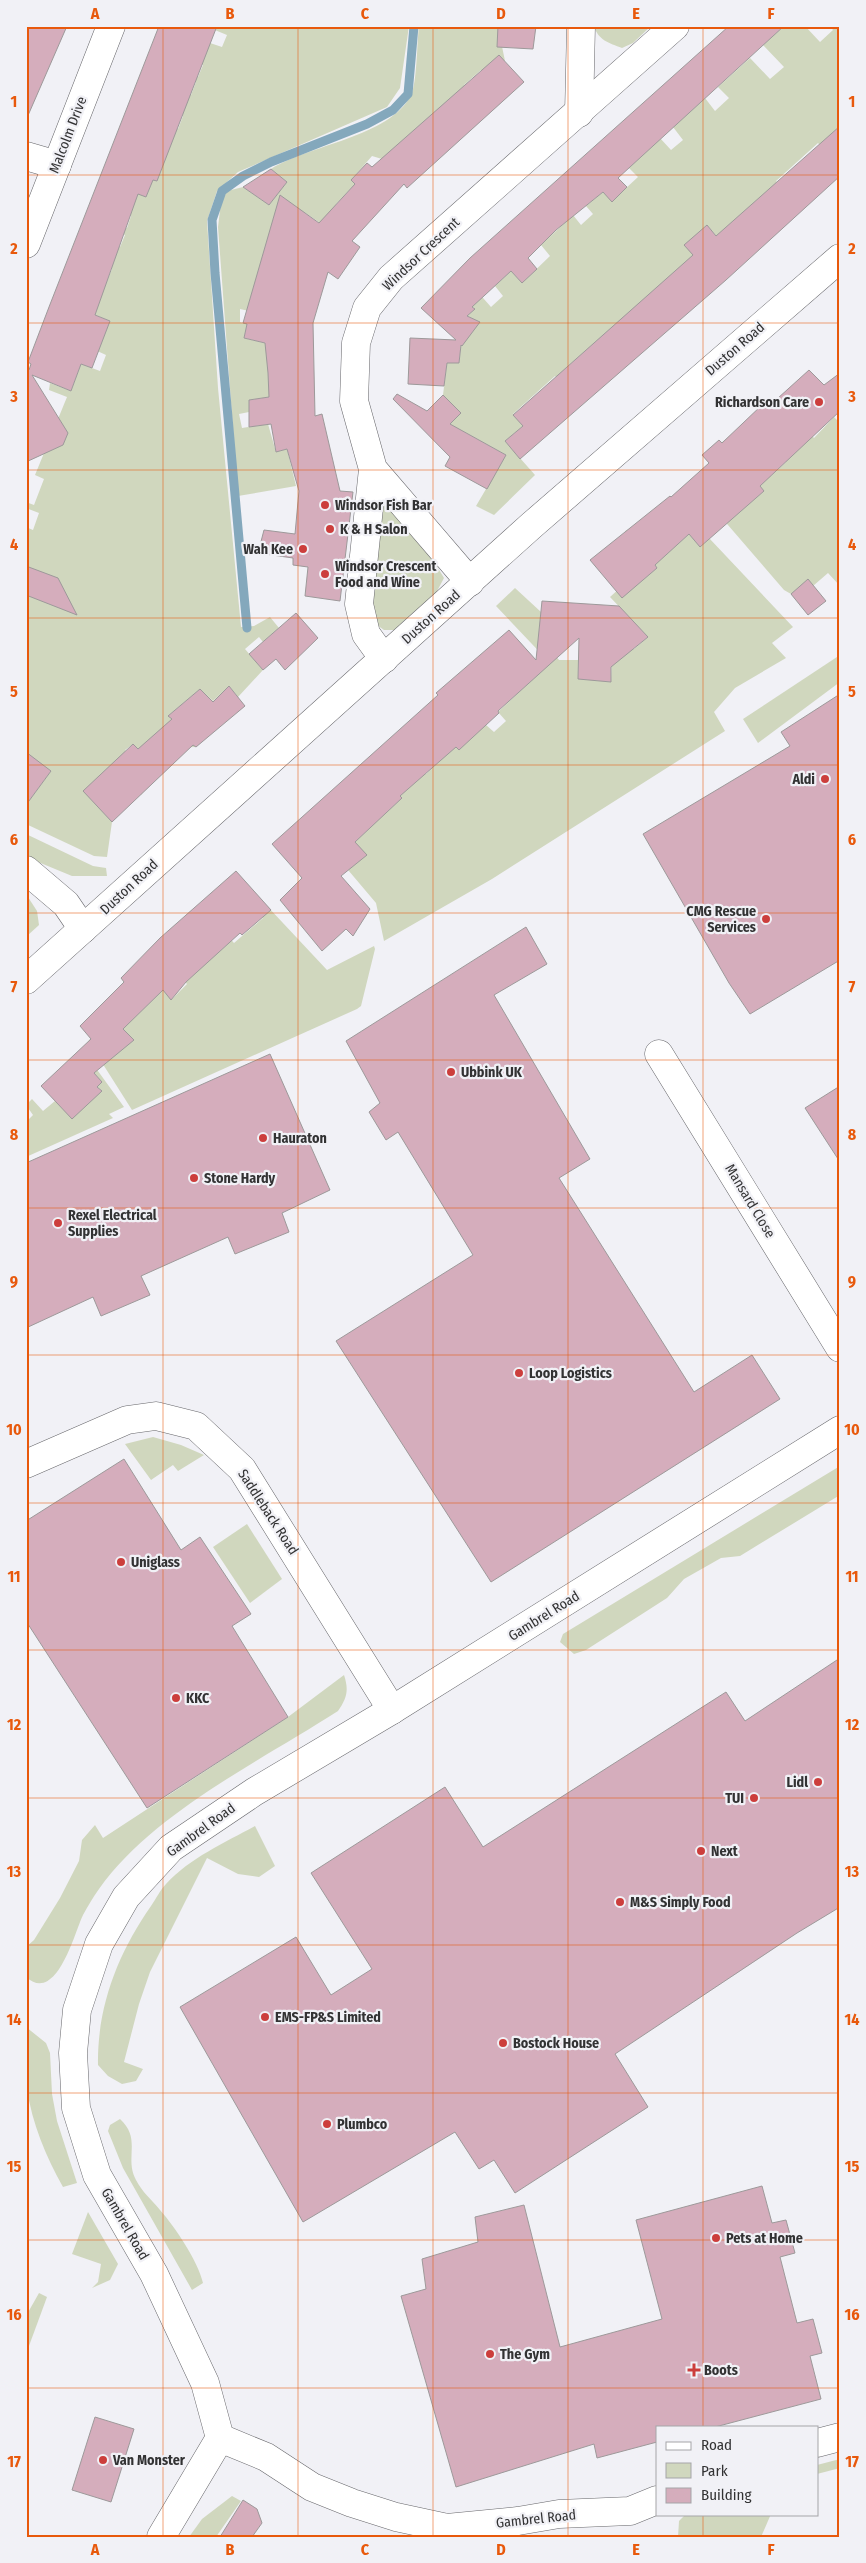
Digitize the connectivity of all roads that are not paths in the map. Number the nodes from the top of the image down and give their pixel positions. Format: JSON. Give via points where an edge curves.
{"nodes":[{"id":1,"x":111,"y":26,"type":"edge"},
{"id":2,"x":581,"y":26,"type":"edge"},
{"id":3,"x":675,"y":26,"type":"edge"},
{"id":4,"x":579,"y":112,"type":"junction"},
{"id":5,"x":26,"y":156,"type":"edge"},
{"id":6,"x":57,"y":165,"type":"junction"},
{"id":7,"x":26,"y":244,"type":"edge"},
{"id":8,"x":840,"y":258,"type":"edge"},
{"id":9,"x":373,"y":469,"type":"junction"},
{"id":10,"x":470,"y":582,"type":"junction"},
{"id":11,"x":384,"y":659,"type":"junction"},
{"id":12,"x":26,"y":870,"type":"edge"},
{"id":13,"x":84,"y":929,"type":"junction"},
{"id":14,"x":26,"y":980,"type":"edge"},
{"id":15,"x":659,"y":1054,"type":"dead end"},
{"id":16,"x":840,"y":1348,"type":"edge"},
{"id":17,"x":840,"y":1430,"type":"edge"},
{"id":18,"x":26,"y":1464,"type":"edge"},
{"id":19,"x":392,"y":1710,"type":"junction"},
{"id":20,"x":840,"y":2437,"type":"edge"},
{"id":21,"x":220,"y":2438,"type":"junction"},
{"id":22,"x":818,"y":2443,"type":"edge"},
{"id":23,"x":656,"y":2500,"type":"edge"},
{"id":24,"x":161,"y":2537,"type":"edge"}],
"edges":[{"from":1,"to":6,"type":"street","name":"Malcolm Drive"},
{"from":2,"to":4,"type":"street"},
{"from":3,"to":4,"type":"street","name":"Windsor Crescent"},
{"from":4,"to":9,"type":"street","name":"Windsor Crescent","via":[[391,278],[367,308],[356,343],[354,401]]},
{"from":5,"to":6,"type":"street"},
{"from":6,"to":7,"type":"street","name":"Malcolm Drive"},
{"from":8,"to":10,"type":"street","name":"Duston Road"},
{"from":9,"to":10,"type":"street","name":"Windsor Crescent"},
{"from":9,"to":11,"type":"street","name":"Windsor Crescent","via":[[360,604],[366,634]]},
{"from":10,"to":11,"type":"street","name":"Duston Road"},
{"from":11,"to":13,"type":"street","name":"Duston Road"},
{"from":12,"to":13,"type":"street","via":[[66,904]]},
{"from":13,"to":14,"type":"street","name":"Duston Road"},
{"from":15,"to":16,"type":"street","name":"Mansard Close"},
{"from":17,"to":19,"type":"street","name":"Gambrel Road"},
{"from":18,"to":19,"type":"street","name":"Saddleback Road","via":[[127,1420],[156,1416],[196,1426],[242,1469]]},
{"from":19,"to":21,"type":"street","name":"Gambrel Road","via":[[254,1792],[171,1848],[121,1905],[99,1944],[78,2010],[73,2053],[76,2108],[97,2175],[158,2282],[205,2383]]},
{"from":20,"to":22,"type":"street"},
{"from":21,"to":23,"type":"street","name":"Gambrel Road","via":[[266,2457],[312,2487],[352,2504],[447,2528],[559,2514],[630,2512]]},
{"from":21,"to":24,"type":"street"}]}
